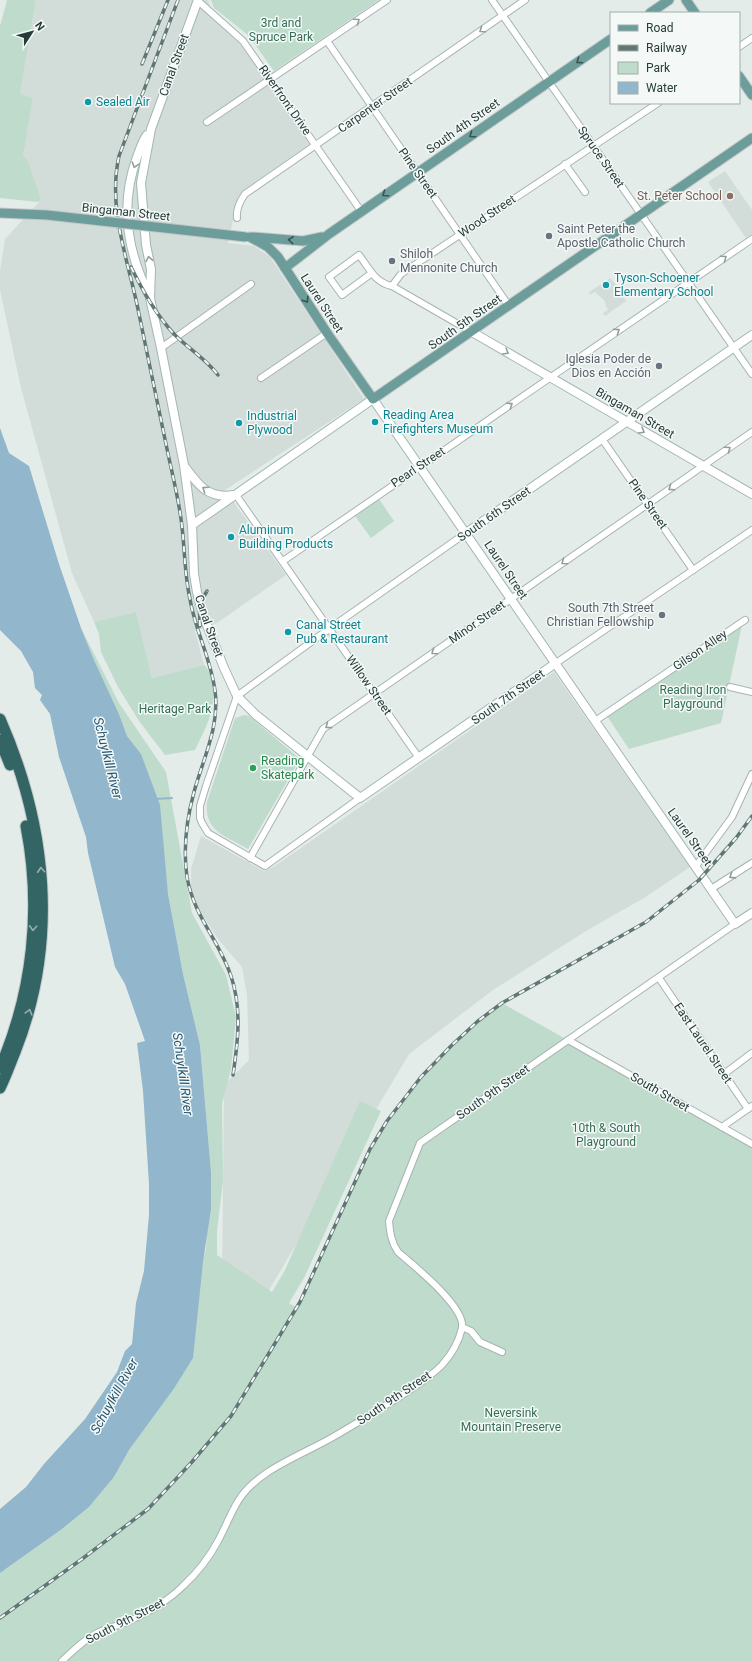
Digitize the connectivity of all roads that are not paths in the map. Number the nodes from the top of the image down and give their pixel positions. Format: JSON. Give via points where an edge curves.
{"nodes":[{"id":1,"x":197,"y":0,"type":"edge"},
{"id":2,"x":387,"y":0,"type":"edge"},
{"id":3,"x":492,"y":0,"type":"edge"},
{"id":4,"x":525,"y":0,"type":"edge"},
{"id":5,"x":669,"y":0,"type":"edge"},
{"id":6,"x":686,"y":0,"type":"edge"},
{"id":7,"x":651,"y":12,"type":"edge"},
{"id":8,"x":694,"y":12,"type":"edge"},
{"id":9,"x":503,"y":16,"type":"junction"},
{"id":10,"x":752,"y":38,"type":"edge"},
{"id":11,"x":610,"y":40,"type":"edge"},
{"id":12,"x":327,"y":41,"type":"junction"},
{"id":13,"x":740,"y":46,"type":"edge"},
{"id":14,"x":740,"y":77,"type":"edge"},
{"id":15,"x":271,"y":80,"type":"junction"},
{"id":16,"x":548,"y":82,"type":"junction"},
{"id":17,"x":752,"y":95,"type":"edge"},
{"id":18,"x":657,"y":104,"type":"edge"},
{"id":19,"x":372,"y":107,"type":"junction"},
{"id":20,"x":208,"y":122,"type":"dead end"},
{"id":21,"x":151,"y":129,"type":"junction"},
{"id":22,"x":752,"y":138,"type":"edge"},
{"id":23,"x":316,"y":146,"type":"junction"},
{"id":24,"x":594,"y":146,"type":"junction"},
{"id":25,"x":565,"y":164,"type":"junction"},
{"id":26,"x":417,"y":172,"type":"junction"},
{"id":27,"x":585,"y":192,"type":"dead end"},
{"id":28,"x":361,"y":211,"type":"junction"},
{"id":29,"x":0,"y":213,"type":"edge"},
{"id":30,"x":641,"y":214,"type":"junction"},
{"id":31,"x":237,"y":218,"type":"dead end"},
{"id":32,"x":329,"y":234,"type":"junction"},
{"id":33,"x":460,"y":234,"type":"junction"},
{"id":34,"x":248,"y":237,"type":"junction"},
{"id":35,"x":752,"y":239,"type":"edge"},
{"id":36,"x":285,"y":268,"type":"junction"},
{"id":37,"x":372,"y":273,"type":"junction"},
{"id":38,"x":689,"y":283,"type":"junction"},
{"id":39,"x":251,"y":284,"type":"dead end"},
{"id":40,"x":392,"y":286,"type":"junction"},
{"id":41,"x":150,"y":298,"type":"junction"},
{"id":42,"x":509,"y":306,"type":"junction"},
{"id":43,"x":472,"y":332,"type":"junction"},
{"id":44,"x":327,"y":333,"type":"junction"},
{"id":45,"x":752,"y":335,"type":"edge"},
{"id":46,"x":162,"y":348,"type":"junction"},
{"id":47,"x":734,"y":348,"type":"junction"},
{"id":48,"x":752,"y":374,"type":"edge"},
{"id":49,"x":261,"y":378,"type":"dead end"},
{"id":50,"x":550,"y":378,"type":"junction"},
{"id":51,"x":373,"y":399,"type":"junction"},
{"id":52,"x":626,"y":422,"type":"junction"},
{"id":53,"x":752,"y":432,"type":"edge"},
{"id":54,"x":602,"y":439,"type":"junction"},
{"id":55,"x":184,"y":465,"type":"junction"},
{"id":56,"x":420,"y":466,"type":"junction"},
{"id":57,"x":703,"y":466,"type":"junction"},
{"id":58,"x":752,"y":494,"type":"edge"},
{"id":59,"x":236,"y":495,"type":"junction"},
{"id":60,"x":648,"y":504,"type":"junction"},
{"id":61,"x":192,"y":525,"type":"junction"},
{"id":62,"x":752,"y":530,"type":"edge"},
{"id":63,"x":466,"y":533,"type":"junction"},
{"id":64,"x":283,"y":561,"type":"junction"},
{"id":65,"x":693,"y":570,"type":"junction"},
{"id":66,"x":511,"y":598,"type":"junction"},
{"id":67,"x":745,"y":620,"type":"dead end"},
{"id":68,"x":330,"y":628,"type":"junction"},
{"id":69,"x":556,"y":663,"type":"junction"},
{"id":70,"x":730,"y":687,"type":"dead end"},
{"id":71,"x":752,"y":692,"type":"edge"},
{"id":72,"x":375,"y":693,"type":"junction"},
{"id":73,"x":237,"y":696,"type":"junction"},
{"id":74,"x":0,"y":719,"type":"edge"},
{"id":75,"x":595,"y":721,"type":"junction"},
{"id":76,"x":0,"y":740,"type":"edge"},
{"id":77,"x":307,"y":756,"type":"junction"},
{"id":78,"x":419,"y":758,"type":"junction"},
{"id":79,"x":752,"y":774,"type":"edge"},
{"id":80,"x":360,"y":798,"type":"junction"},
{"id":81,"x":250,"y":858,"type":"junction"},
{"id":82,"x":752,"y":863,"type":"edge"},
{"id":83,"x":696,"y":866,"type":"junction"},
{"id":84,"x":712,"y":889,"type":"junction"},
{"id":85,"x":752,"y":913,"type":"edge"},
{"id":86,"x":735,"y":924,"type":"junction"},
{"id":87,"x":659,"y":978,"type":"junction"},
{"id":88,"x":568,"y":1040,"type":"junction"},
{"id":89,"x":752,"y":1053,"type":"edge"},
{"id":90,"x":0,"y":1068,"type":"edge"},
{"id":91,"x":724,"y":1074,"type":"junction"},
{"id":92,"x":0,"y":1088,"type":"edge"},
{"id":93,"x":750,"y":1108,"type":"edge"},
{"id":94,"x":722,"y":1127,"type":"junction"},
{"id":95,"x":752,"y":1144,"type":"edge"},
{"id":96,"x":462,"y":1327,"type":"junction"},
{"id":97,"x":502,"y":1352,"type":"dead end"},
{"id":98,"x":62,"y":1661,"type":"edge"}],
"edges":[{"from":1,"to":15,"type":"street","name":"Riverfront Drive","via":[[240,37]]},
{"from":1,"to":21,"type":"street","name":"Canal Street"},
{"from":12,"to":2,"type":"street","one_way":true},
{"from":3,"to":9,"type":"street","name":"Spruce Street"},
{"from":4,"to":9,"type":"street","name":"Carpenter Street"},
{"from":5,"to":7,"type":"main road"},
{"from":6,"to":8,"type":"main road"},
{"from":9,"to":16,"type":"street","name":"Spruce Street"},
{"from":9,"to":19,"type":"street","name":"Carpenter Street","one_way":true},
{"from":10,"to":13,"type":"street"},
{"from":11,"to":16,"type":"main road","name":"South 4th Street","one_way":true},
{"from":12,"to":15,"type":"street"},
{"from":12,"to":19,"type":"street","name":"Pine Street"},
{"from":14,"to":17,"type":"main road"},
{"from":15,"to":20,"type":"street"},
{"from":15,"to":23,"type":"street","name":"Riverfront Drive"},
{"from":16,"to":24,"type":"street","name":"Spruce Street"},
{"from":16,"to":26,"type":"main road","name":"South 4th Street","one_way":true},
{"from":18,"to":24,"type":"street","name":"Wood Street"},
{"from":19,"to":23,"type":"street","name":"Carpenter Street"},
{"from":19,"to":26,"type":"street","name":"Pine Street"},
{"from":41,"to":21,"type":"street","name":"Canal Street","one_way":true,"via":[[151,269],[146,245],[141,184]]},
{"from":21,"to":41,"type":"street","name":"Canal Street","one_way":true,"via":[[144,138],[134,167],[128,192],[127,214],[132,252]]},
{"from":22,"to":30,"type":"main road","name":"South 5th Street"},
{"from":23,"to":28,"type":"street","name":"Riverfront Drive"},
{"from":23,"to":31,"type":"street","name":"Carpenter Street","via":[[245,194],[240,200]]},
{"from":24,"to":25,"type":"street","name":"Wood Street"},
{"from":24,"to":30,"type":"street","name":"Spruce Street"},
{"from":25,"to":27,"type":"street"},
{"from":25,"to":33,"type":"street","name":"Wood Street"},
{"from":26,"to":28,"type":"main road","name":"South 4th Street","one_way":true},
{"from":26,"to":33,"type":"street","name":"Pine Street"},
{"from":28,"to":32,"type":"main road","name":"South 4th Street"},
{"from":29,"to":34,"type":"main road","name":"Bingaman Street","bridge":true,"via":[[47,215]]},
{"from":30,"to":38,"type":"street","name":"Spruce Street"},
{"from":30,"to":42,"type":"main road","name":"South 5th Street"},
{"from":32,"to":34,"type":"main road","name":"South 4th Street","one_way":true,"via":[[303,241]]},
{"from":32,"to":36,"type":"main road","name":"South 4th Street"},
{"from":33,"to":40,"type":"street","name":"Wood Street","via":[[401,274]]},
{"from":33,"to":42,"type":"street","name":"Pine Street"},
{"from":34,"to":36,"type":"main road","name":"Laurel Street","via":[[268,247]]},
{"from":38,"to":35,"type":"street","name":"Pearl Street","one_way":true},
{"from":36,"to":44,"type":"main road","name":"Laurel Street","one_way":true},
{"from":37,"to":37,"type":"street","name":"Bingaman Street","via":[[342,295],[329,277],[359,255]]},
{"from":37,"to":40,"type":"street","name":"Bingaman Street","via":[[378,281]]},
{"from":38,"to":47,"type":"street","name":"Spruce Street"},
{"from":50,"to":38,"type":"street","name":"Pearl Street","one_way":true},
{"from":39,"to":46,"type":"street"},
{"from":40,"to":43,"type":"street","name":"Bingaman Street"},
{"from":41,"to":46,"type":"street","name":"Canal Street"},
{"from":42,"to":43,"type":"main road","name":"South 5th Street"},
{"from":43,"to":50,"type":"street","name":"Bingaman Street","one_way":true},
{"from":43,"to":51,"type":"main road","name":"South 5th Street"},
{"from":44,"to":49,"type":"street"},
{"from":44,"to":51,"type":"main road","name":"Laurel Street"},
{"from":45,"to":47,"type":"street","name":"South 6th Street"},
{"from":46,"to":55,"type":"street","name":"Canal Street"},
{"from":47,"to":48,"type":"street","name":"Spruce Street"},
{"from":47,"to":52,"type":"street","name":"South 6th Street"},
{"from":50,"to":52,"type":"street","name":"Bingaman Street"},
{"from":56,"to":50,"type":"street","name":"Pearl Street","one_way":true},
{"from":51,"to":56,"type":"street","name":"Laurel Street"},
{"from":51,"to":59,"type":"street","name":"South 5th Street"},
{"from":52,"to":54,"type":"street","name":"South 6th Street"},
{"from":52,"to":57,"type":"street","name":"Bingaman Street","one_way":true},
{"from":57,"to":53,"type":"street","name":"Minor Street","one_way":true},
{"from":54,"to":60,"type":"street","name":"Pine Street"},
{"from":54,"to":63,"type":"street","name":"South 6th Street"},
{"from":59,"to":55,"type":"street","one_way":true,"via":[[219,496],[203,489]]},
{"from":55,"to":61,"type":"street","name":"Canal Street"},
{"from":56,"to":63,"type":"street","name":"Laurel Street"},
{"from":56,"to":64,"type":"street","name":"Pearl Street"},
{"from":57,"to":58,"type":"street","name":"Bingaman Street"},
{"from":57,"to":60,"type":"street","name":"Minor Street","one_way":true},
{"from":59,"to":61,"type":"street","name":"South 5th Street"},
{"from":59,"to":64,"type":"street","name":"Willow Street"},
{"from":60,"to":65,"type":"street","name":"Pine Street"},
{"from":60,"to":66,"type":"street","name":"Minor Street","one_way":true},
{"from":61,"to":73,"type":"street","name":"Canal Street","via":[[194,574],[200,606]]},
{"from":62,"to":65,"type":"street","name":"South 7th Street"},
{"from":63,"to":66,"type":"street","name":"Laurel Street"},
{"from":63,"to":68,"type":"street","name":"South 6th Street"},
{"from":64,"to":68,"type":"street","name":"Willow Street"},
{"from":65,"to":69,"type":"street","name":"South 7th Street"},
{"from":66,"to":69,"type":"street","name":"Laurel Street"},
{"from":66,"to":72,"type":"street","name":"Minor Street","one_way":true},
{"from":67,"to":75,"type":"street","name":"Gilson Alley"},
{"from":68,"to":72,"type":"street","name":"Willow Street"},
{"from":68,"to":73,"type":"street","name":"South 6th Street"},
{"from":69,"to":75,"type":"street","name":"Laurel Street"},
{"from":69,"to":78,"type":"street","name":"South 7th Street"},
{"from":70,"to":71,"type":"street"},
{"from":72,"to":77,"type":"street","name":"Minor Street","one_way":true,"via":[[323,729]]},
{"from":72,"to":78,"type":"street","name":"Willow Street"},
{"from":73,"to":77,"type":"street","via":[[256,715]]},
{"from":73,"to":81,"type":"street","via":[[202,799],[200,818],[208,833]]},
{"from":92,"to":74,"type":"highway","one_way":true,"via":[[30,1008],[38,967],[43,903],[40,862],[25,787]]},
{"from":75,"to":83,"type":"street","name":"Laurel Street"},
{"from":76,"to":90,"type":"highway","one_way":true,"via":[[15,779],[24,813],[32,866],[34,906],[31,957],[24,995]]},
{"from":77,"to":80,"type":"street"},
{"from":77,"to":81,"type":"street","name":"Minor Street"},
{"from":78,"to":80,"type":"street","name":"South 7th Street"},
{"from":79,"to":83,"type":"street","via":[[732,817]]},
{"from":80,"to":81,"type":"street","name":"South 7th Street","via":[[265,866]]},
{"from":82,"to":84,"type":"street","one_way":true},
{"from":83,"to":84,"type":"street","name":"Laurel Street"},
{"from":84,"to":86,"type":"street","name":"Laurel Street"},
{"from":85,"to":86,"type":"street","name":"South 9th Street"},
{"from":86,"to":87,"type":"street","name":"South 9th Street"},
{"from":87,"to":88,"type":"street","name":"South 9th Street"},
{"from":87,"to":91,"type":"street","name":"East Laurel Street"},
{"from":88,"to":94,"type":"street","name":"South Street"},
{"from":88,"to":96,"type":"street","name":"South 9th Street","via":[[420,1143],[389,1221],[393,1245],[438,1287],[454,1307]]},
{"from":89,"to":91,"type":"street"},
{"from":91,"to":93,"type":"street","name":"East Laurel Street"},
{"from":93,"to":94,"type":"street"},
{"from":94,"to":95,"type":"street","name":"South Street"},
{"from":96,"to":97,"type":"street","via":[[471,1331],[480,1342]]},
{"from":96,"to":98,"type":"street","name":"South 9th Street","via":[[456,1344],[443,1364],[432,1374],[346,1430],[268,1472],[247,1488],[234,1505],[207,1559],[177,1592],[141,1615],[90,1637]]}]}
